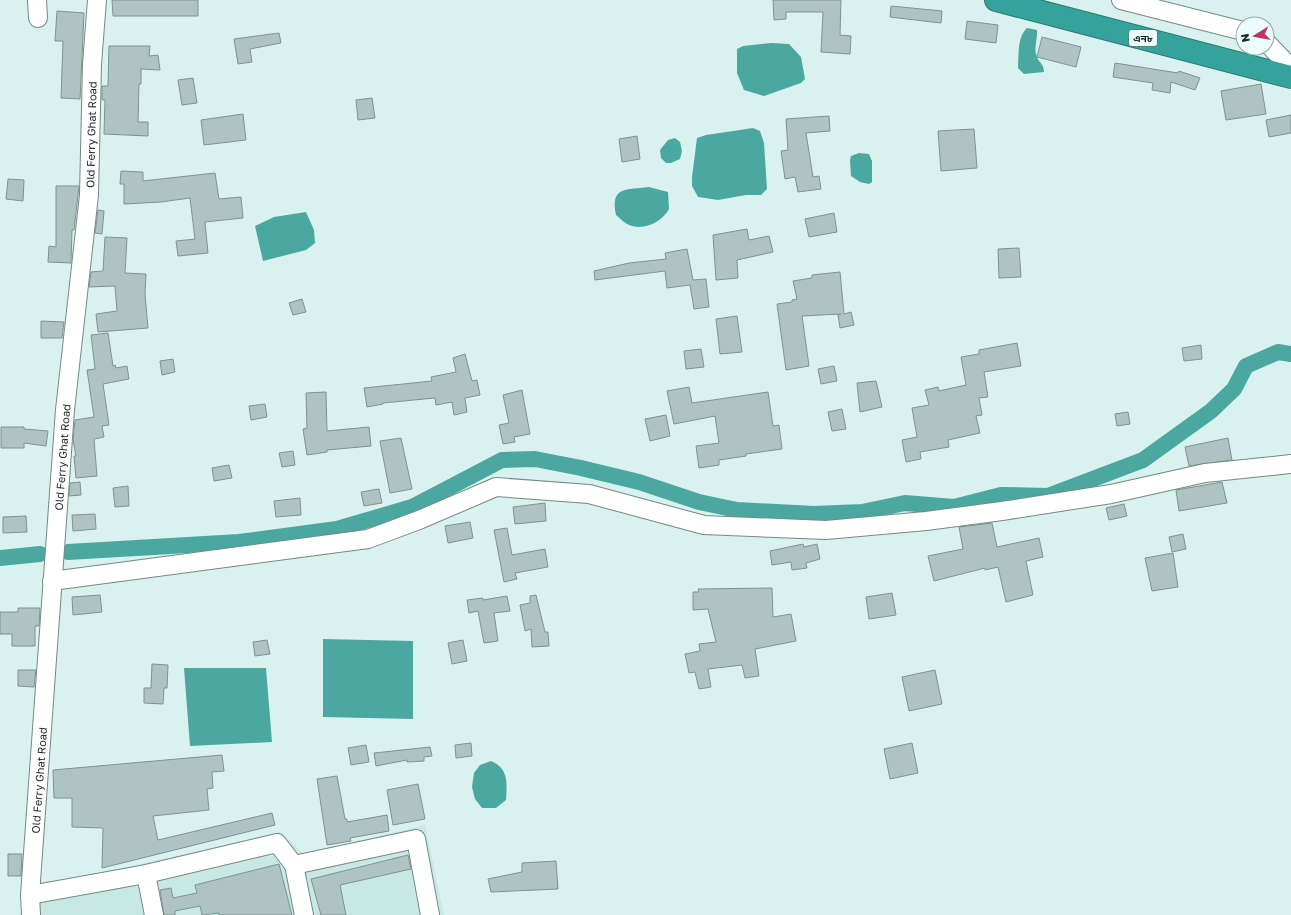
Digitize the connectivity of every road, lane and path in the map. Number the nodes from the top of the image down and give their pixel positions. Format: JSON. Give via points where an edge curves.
{"nodes":[{"id":1,"x":37,"y":0,"type":"edge"},
{"id":2,"x":97,"y":0,"type":"edge"},
{"id":3,"x":996,"y":0,"type":"edge"},
{"id":4,"x":1121,"y":0,"type":"edge"},
{"id":5,"x":38,"y":18,"type":"dead end"},
{"id":6,"x":1235,"y":29,"type":"edge"},
{"id":7,"x":1275,"y":51,"type":"edge"},
{"id":8,"x":1291,"y":68,"type":"edge"},
{"id":9,"x":1291,"y":77,"type":"edge"},
{"id":10,"x":1291,"y":464,"type":"edge"},
{"id":11,"x":52,"y":581,"type":"junction"},
{"id":12,"x":294,"y":865,"type":"junction"},
{"id":13,"x":146,"y":874,"type":"junction"},
{"id":14,"x":30,"y":896,"type":"junction"},
{"id":15,"x":30,"y":915,"type":"edge"},
{"id":16,"x":154,"y":915,"type":"edge"},
{"id":17,"x":304,"y":915,"type":"edge"},
{"id":18,"x":430,"y":915,"type":"edge"}],
"edges":[{"from":1,"to":5,"type":"street"},
{"from":2,"to":11,"type":"street","name":"Old Ferry Ghat Road","via":[[92,64],[89,195],[65,410]]},
{"from":3,"to":9,"type":"highway","number":"এন৮"},
{"from":4,"to":6,"type":"street"},
{"from":7,"to":8,"type":"street"},
{"from":10,"to":11,"type":"street","via":[[1205,473],[1112,494],[1002,511],[826,530],[704,525],[589,494],[496,487],[368,539]]},
{"from":11,"to":14,"type":"street","name":"Old Ferry Ghat Road"},
{"from":12,"to":13,"type":"street","via":[[277,843]]},
{"from":12,"to":17,"type":"street"},
{"from":12,"to":18,"type":"street","via":[[416,839]]},
{"from":13,"to":14,"type":"street"},
{"from":13,"to":16,"type":"street"},
{"from":14,"to":15,"type":"street","name":"Old Ferry Ghat Road"}]}
